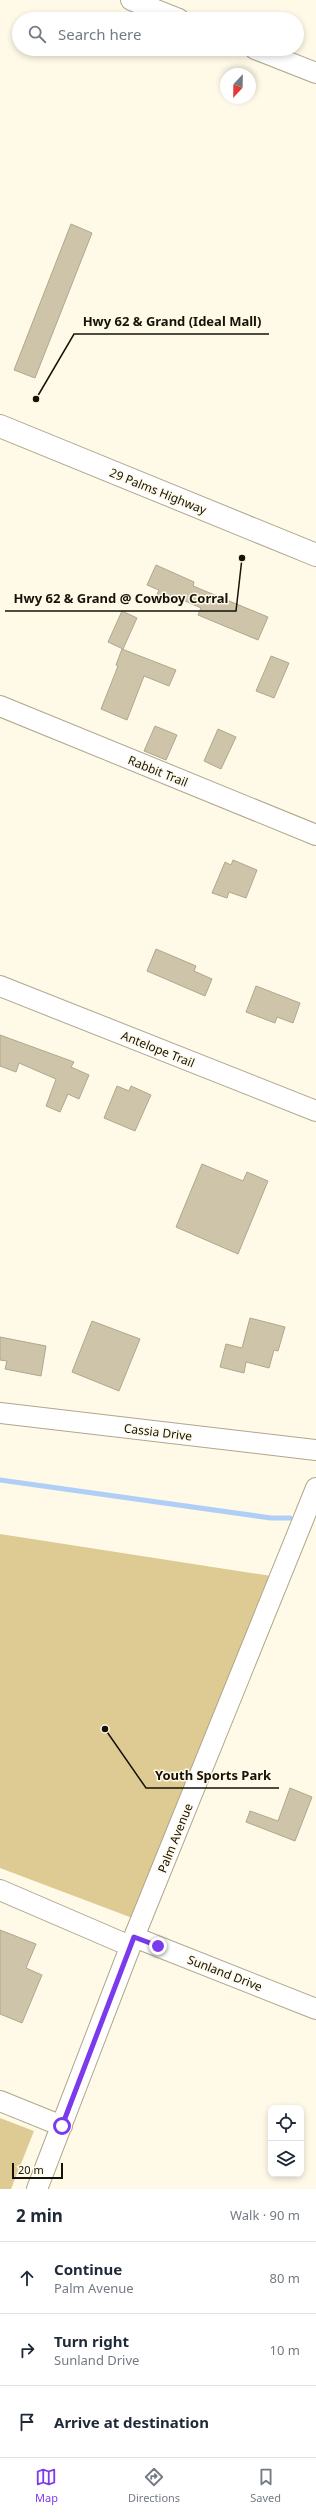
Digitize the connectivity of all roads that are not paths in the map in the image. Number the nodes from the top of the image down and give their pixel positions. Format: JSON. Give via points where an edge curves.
{"nodes":[{"id":1,"x":131,"y":0,"type":"edge"},
{"id":2,"x":161,"y":12,"type":"edge"},
{"id":3,"x":273,"y":56,"type":"edge"},
{"id":4,"x":316,"y":73,"type":"edge"},
{"id":5,"x":0,"y":426,"type":"edge"},
{"id":6,"x":316,"y":555,"type":"edge"},
{"id":7,"x":0,"y":706,"type":"edge"},
{"id":8,"x":316,"y":835,"type":"edge"},
{"id":9,"x":0,"y":986,"type":"edge"},
{"id":10,"x":316,"y":1111,"type":"edge"},
{"id":11,"x":0,"y":1413,"type":"edge"},
{"id":12,"x":316,"y":1450,"type":"edge"},
{"id":13,"x":316,"y":1488,"type":"edge"},
{"id":14,"x":0,"y":1890,"type":"edge"},
{"id":15,"x":132,"y":1941,"type":"junction"},
{"id":16,"x":316,"y":2008,"type":"edge"},
{"id":17,"x":0,"y":2101,"type":"edge"},
{"id":18,"x":62,"y":2126,"type":"junction"},
{"id":19,"x":37,"y":2189,"type":"edge"}],
"edges":[{"from":1,"to":2,"type":"street"},
{"from":3,"to":4,"type":"street"},
{"from":5,"to":6,"type":"main road","name":"29 Palms Highway"},
{"from":7,"to":8,"type":"street","name":"Rabbit Trail"},
{"from":9,"to":10,"type":"street","name":"Antelope Trail"},
{"from":11,"to":12,"type":"street","name":"Cassia Drive"},
{"from":13,"to":15,"type":"street","name":"Palm Avenue"},
{"from":14,"to":15,"type":"street","name":"Sunland Drive"},
{"from":15,"to":16,"type":"street","name":"Sunland Drive"},
{"from":15,"to":18,"type":"street","name":"Palm Avenue"},
{"from":17,"to":18,"type":"street"},
{"from":18,"to":19,"type":"street","name":"Palm Avenue"}]}
